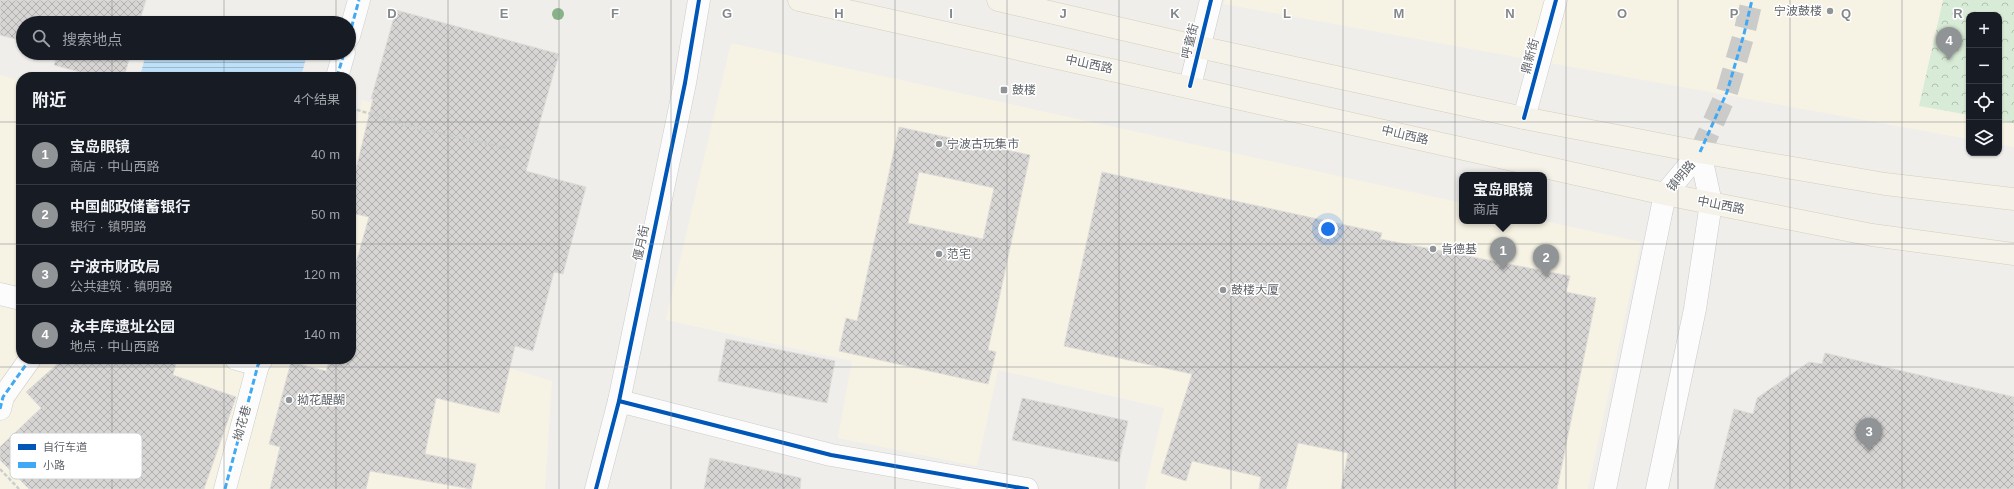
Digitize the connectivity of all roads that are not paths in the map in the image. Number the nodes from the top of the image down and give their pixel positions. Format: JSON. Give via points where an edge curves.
{"nodes":[{"id":1,"x":359,"y":0,"type":"edge"},
{"id":2,"x":699,"y":0,"type":"edge"},
{"id":3,"x":799,"y":0,"type":"edge"},
{"id":4,"x":998,"y":0,"type":"edge"},
{"id":5,"x":1211,"y":0,"type":"edge"},
{"id":6,"x":1556,"y":0,"type":"edge"},
{"id":7,"x":354,"y":16,"type":"edge"},
{"id":8,"x":1198,"y":47,"type":"junction"},
{"id":9,"x":342,"y":60,"type":"edge"},
{"id":10,"x":338,"y":72,"type":"edge"},
{"id":11,"x":1190,"y":86,"type":"junction"},
{"id":12,"x":1524,"y":118,"type":"junction"},
{"id":13,"x":1700,"y":152,"type":"junction"},
{"id":14,"x":1665,"y":194,"type":"junction"},
{"id":15,"x":2014,"y":199,"type":"edge"},
{"id":16,"x":1711,"y":204,"type":"junction"},
{"id":17,"x":2014,"y":254,"type":"edge"},
{"id":18,"x":0,"y":294,"type":"edge"},
{"id":19,"x":16,"y":298,"type":"edge"},
{"id":20,"x":26,"y":364,"type":"edge"},
{"id":21,"x":259,"y":364,"type":"edge"},
{"id":22,"x":619,"y":401,"type":"junction"},
{"id":23,"x":0,"y":408,"type":"edge"},
{"id":24,"x":225,"y":489,"type":"edge"},
{"id":25,"x":596,"y":489,"type":"edge"},
{"id":26,"x":1027,"y":489,"type":"edge"},
{"id":27,"x":1605,"y":489,"type":"edge"},
{"id":28,"x":1658,"y":489,"type":"edge"}],
"edges":[{"from":1,"to":7,"type":"street"},
{"from":2,"to":22,"type":"street","name":"偃月街","via":[[685,83]]},
{"from":3,"to":11,"type":"main road","name":"中山西路"},
{"from":4,"to":8,"type":"main road"},
{"from":5,"to":8,"type":"street","name":"呼童街"},
{"from":6,"to":12,"type":"street","name":"鼎新街"},
{"from":8,"to":11,"type":"street","name":"呼童街"},
{"from":8,"to":12,"type":"main road"},
{"from":9,"to":10,"type":"street"},
{"from":11,"to":14,"type":"main road","name":"中山西路"},
{"from":12,"to":13,"type":"main road"},
{"from":13,"to":14,"type":"street","name":"镇明路"},
{"from":13,"to":15,"type":"main road","via":[[1885,184]]},
{"from":13,"to":16,"type":"street","name":"镇明路"},
{"from":14,"to":16,"type":"main road","name":"中山西路"},
{"from":14,"to":27,"type":"street","name":"镇明路"},
{"from":16,"to":17,"type":"main road","name":"中山西路","via":[[1872,235]]},
{"from":16,"to":28,"type":"street","name":"镇明路","via":[[1695,309]]},
{"from":18,"to":19,"type":"street"},
{"from":20,"to":23,"type":"street","via":[[3,397]]},
{"from":21,"to":24,"type":"street","name":"拗花巷"},
{"from":22,"to":25,"type":"street","name":"偃月街"},
{"from":22,"to":26,"type":"street","via":[[831,455]]}]}
